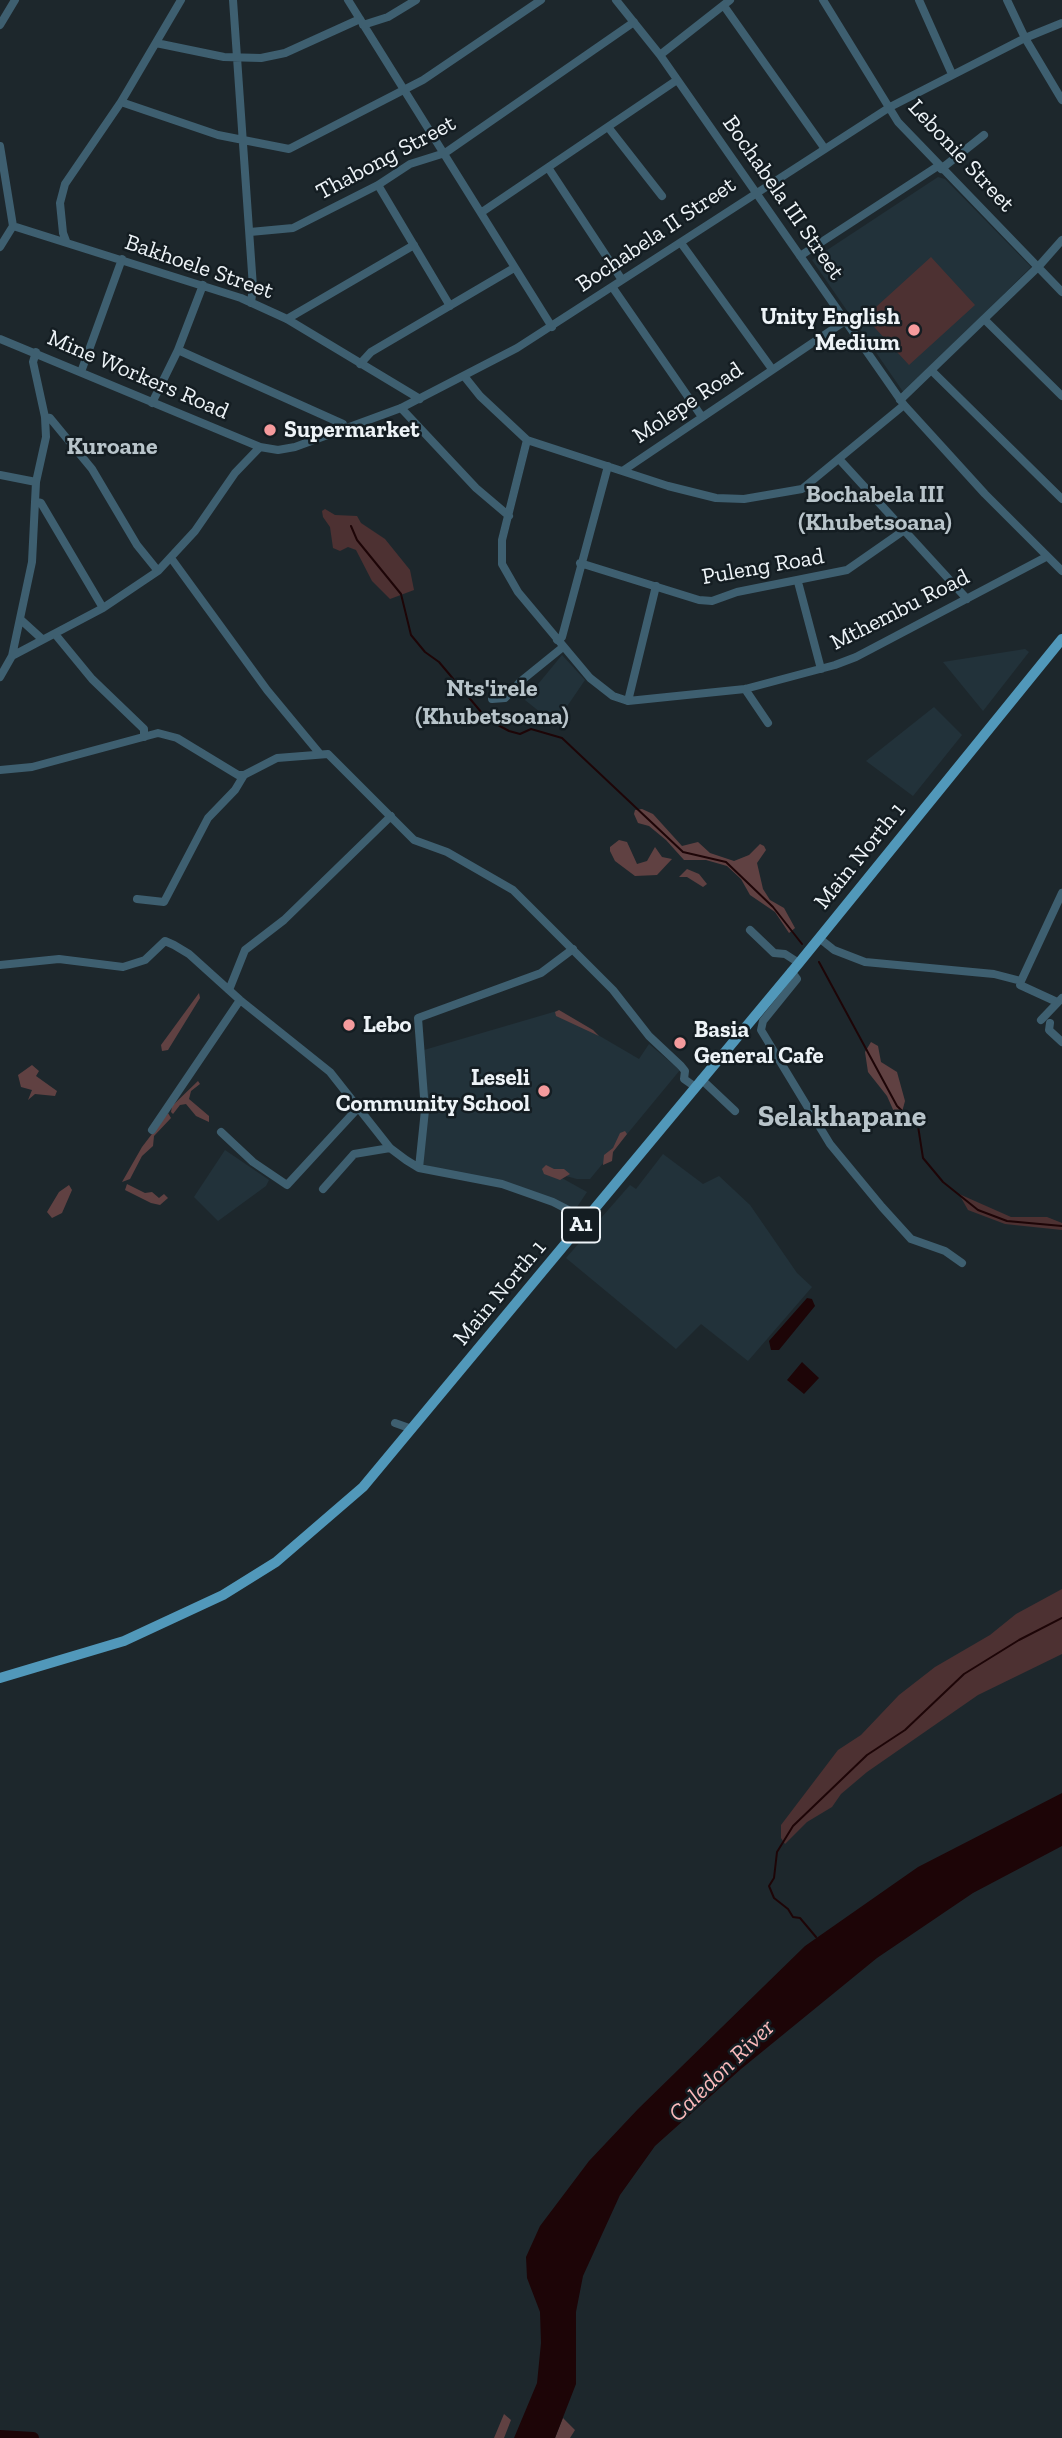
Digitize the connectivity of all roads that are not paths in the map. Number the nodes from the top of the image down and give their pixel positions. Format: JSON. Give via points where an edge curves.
{"nodes":[{"id":1,"x":15,"y":0,"type":"edge"},
{"id":2,"x":181,"y":0,"type":"edge"},
{"id":3,"x":233,"y":0,"type":"edge"},
{"id":4,"x":348,"y":0,"type":"edge"},
{"id":5,"x":416,"y":0,"type":"edge"},
{"id":6,"x":541,"y":0,"type":"edge"},
{"id":7,"x":616,"y":0,"type":"edge"},
{"id":8,"x":822,"y":0,"type":"edge"},
{"id":9,"x":919,"y":0,"type":"edge"},
{"id":10,"x":1007,"y":0,"type":"edge"},
{"id":11,"x":727,"y":3,"type":"edge"},
{"id":12,"x":362,"y":22,"type":"junction"},
{"id":13,"x":634,"y":22,"type":"junction"},
{"id":14,"x":1062,"y":23,"type":"edge"},
{"id":15,"x":0,"y":25,"type":"edge"},
{"id":16,"x":1025,"y":38,"type":"junction"},
{"id":17,"x":156,"y":43,"type":"junction"},
{"id":18,"x":660,"y":55,"type":"junction"},
{"id":19,"x":237,"y":58,"type":"junction"},
{"id":20,"x":953,"y":74,"type":"junction"},
{"id":21,"x":677,"y":80,"type":"junction"},
{"id":22,"x":402,"y":88,"type":"junction"},
{"id":23,"x":1062,"y":100,"type":"edge"},
{"id":24,"x":121,"y":102,"type":"junction"},
{"id":25,"x":890,"y":107,"type":"junction"},
{"id":26,"x":608,"y":127,"type":"junction"},
{"id":27,"x":984,"y":135,"type":"dead end"},
{"id":28,"x":241,"y":140,"type":"junction"},
{"id":29,"x":0,"y":146,"type":"edge"},
{"id":30,"x":825,"y":149,"type":"junction"},
{"id":31,"x":445,"y":153,"type":"junction"},
{"id":32,"x":939,"y":167,"type":"junction"},
{"id":33,"x":549,"y":169,"type":"junction"},
{"id":34,"x":379,"y":185,"type":"junction"},
{"id":35,"x":757,"y":192,"type":"junction"},
{"id":36,"x":662,"y":196,"type":"dead end"},
{"id":37,"x":482,"y":212,"type":"junction"},
{"id":38,"x":62,"y":225,"type":"junction"},
{"id":39,"x":13,"y":226,"type":"junction"},
{"id":40,"x":40,"y":232,"type":"junction"},
{"id":41,"x":250,"y":232,"type":"junction"},
{"id":42,"x":1062,"y":240,"type":"edge"},
{"id":43,"x":66,"y":241,"type":"junction"},
{"id":44,"x":681,"y":243,"type":"junction"},
{"id":45,"x":414,"y":245,"type":"junction"},
{"id":46,"x":0,"y":247,"type":"edge"},
{"id":47,"x":800,"y":256,"type":"junction"},
{"id":48,"x":122,"y":260,"type":"junction"},
{"id":49,"x":1039,"y":266,"type":"junction"},
{"id":50,"x":514,"y":268,"type":"junction"},
{"id":51,"x":622,"y":280,"type":"junction"},
{"id":52,"x":203,"y":285,"type":"junction"},
{"id":53,"x":612,"y":288,"type":"junction"},
{"id":54,"x":1062,"y":292,"type":"edge"},
{"id":55,"x":251,"y":303,"type":"junction"},
{"id":56,"x":450,"y":306,"type":"junction"},
{"id":57,"x":287,"y":319,"type":"junction"},
{"id":58,"x":984,"y":319,"type":"junction"},
{"id":59,"x":845,"y":321,"type":"junction"},
{"id":60,"x":552,"y":327,"type":"junction"},
{"id":61,"x":0,"y":339,"type":"edge"},
{"id":62,"x":178,"y":350,"type":"junction"},
{"id":63,"x":36,"y":352,"type":"junction"},
{"id":64,"x":360,"y":364,"type":"junction"},
{"id":65,"x":772,"y":369,"type":"junction"},
{"id":66,"x":932,"y":370,"type":"junction"},
{"id":67,"x":81,"y":372,"type":"junction"},
{"id":68,"x":464,"y":376,"type":"junction"},
{"id":69,"x":1062,"y":396,"type":"edge"},
{"id":70,"x":420,"y":399,"type":"junction"},
{"id":71,"x":902,"y":402,"type":"junction"},
{"id":72,"x":152,"y":403,"type":"junction"},
{"id":73,"x":401,"y":408,"type":"junction"},
{"id":74,"x":46,"y":417,"type":"junction"},
{"id":75,"x":702,"y":417,"type":"junction"},
{"id":76,"x":345,"y":431,"type":"junction"},
{"id":77,"x":527,"y":440,"type":"junction"},
{"id":78,"x":260,"y":447,"type":"junction"},
{"id":79,"x":839,"y":459,"type":"junction"},
{"id":80,"x":608,"y":466,"type":"junction"},
{"id":81,"x":624,"y":470,"type":"junction"},
{"id":82,"x":0,"y":475,"type":"edge"},
{"id":83,"x":36,"y":482,"type":"junction"},
{"id":84,"x":1062,"y":499,"type":"edge"},
{"id":85,"x":37,"y":502,"type":"junction"},
{"id":86,"x":509,"y":516,"type":"junction"},
{"id":87,"x":903,"y":531,"type":"junction"},
{"id":88,"x":1046,"y":557,"type":"junction"},
{"id":89,"x":171,"y":558,"type":"junction"},
{"id":90,"x":580,"y":563,"type":"junction"},
{"id":91,"x":158,"y":571,"type":"junction"},
{"id":92,"x":1062,"y":571,"type":"edge"},
{"id":93,"x":798,"y":582,"type":"junction"},
{"id":94,"x":656,"y":586,"type":"junction"},
{"id":95,"x":967,"y":599,"type":"junction"},
{"id":96,"x":103,"y":608,"type":"junction"},
{"id":97,"x":20,"y":619,"type":"junction"},
{"id":98,"x":55,"y":634,"type":"junction"},
{"id":99,"x":42,"y":639,"type":"junction"},
{"id":100,"x":1062,"y":639,"type":"edge"},
{"id":101,"x":560,"y":644,"type":"junction"},
{"id":102,"x":12,"y":656,"type":"junction"},
{"id":103,"x":821,"y":669,"type":"junction"},
{"id":104,"x":0,"y":677,"type":"edge"},
{"id":105,"x":745,"y":689,"type":"junction"},
{"id":106,"x":492,"y":699,"type":"dead end"},
{"id":107,"x":628,"y":701,"type":"junction"},
{"id":108,"x":768,"y":723,"type":"dead end"},
{"id":109,"x":144,"y":737,"type":"junction"},
{"id":110,"x":320,"y":754,"type":"junction"},
{"id":111,"x":0,"y":770,"type":"edge"},
{"id":112,"x":244,"y":775,"type":"junction"},
{"id":113,"x":391,"y":816,"type":"junction"},
{"id":114,"x":1062,"y":893,"type":"edge"},
{"id":115,"x":137,"y":899,"type":"dead end"},
{"id":116,"x":750,"y":930,"type":"dead end"},
{"id":117,"x":819,"y":938,"type":"junction"},
{"id":118,"x":573,"y":949,"type":"junction"},
{"id":119,"x":0,"y":965,"type":"edge"},
{"id":120,"x":795,"y":967,"type":"junction"},
{"id":121,"x":1021,"y":981,"type":"junction"},
{"id":122,"x":229,"y":989,"type":"junction"},
{"id":123,"x":240,"y":1000,"type":"junction"},
{"id":124,"x":1060,"y":1000,"type":"edge"},
{"id":125,"x":1051,"y":1012,"type":"junction"},
{"id":126,"x":1041,"y":1020,"type":"dead end"},
{"id":127,"x":1051,"y":1023,"type":"junction"},
{"id":128,"x":1062,"y":1024,"type":"edge"},
{"id":129,"x":1062,"y":1042,"type":"edge"},
{"id":130,"x":697,"y":1082,"type":"junction"},
{"id":131,"x":358,"y":1108,"type":"junction"},
{"id":132,"x":735,"y":1111,"type":"dead end"},
{"id":133,"x":152,"y":1130,"type":"dead end"},
{"id":134,"x":221,"y":1132,"type":"dead end"},
{"id":135,"x":390,"y":1148,"type":"junction"},
{"id":136,"x":419,"y":1168,"type":"junction"},
{"id":137,"x":323,"y":1188,"type":"dead end"},
{"id":138,"x":586,"y":1219,"type":"junction"},
{"id":139,"x":962,"y":1262,"type":"dead end"},
{"id":140,"x":395,"y":1423,"type":"dead end"},
{"id":141,"x":412,"y":1429,"type":"junction"},
{"id":142,"x":0,"y":1678,"type":"edge"}],
"edges":[{"from":1,"to":15,"type":"street"},
{"from":2,"to":17,"type":"street"},
{"from":3,"to":19,"type":"street"},
{"from":4,"to":12,"type":"street"},
{"from":5,"to":12,"type":"street","via":[[388,17]]},
{"from":6,"to":22,"type":"street","via":[[455,60]]},
{"from":7,"to":13,"type":"street","name":"Bochabela III Street"},
{"from":8,"to":25,"type":"street","name":"Lebonie Street"},
{"from":9,"to":20,"type":"street"},
{"from":10,"to":16,"type":"street"},
{"from":11,"to":18,"type":"street"},
{"from":11,"to":30,"type":"street"},
{"from":12,"to":19,"type":"street","via":[[285,53]]},
{"from":12,"to":22,"type":"street"},
{"from":13,"to":18,"type":"street","name":"Bochabela III Street"},
{"from":13,"to":31,"type":"street","name":"Thabong Street"},
{"from":14,"to":16,"type":"street","name":"Bochabela II Street"},
{"from":16,"to":20,"type":"street","name":"Bochabela II Street"},
{"from":16,"to":23,"type":"street"},
{"from":17,"to":19,"type":"street"},
{"from":17,"to":24,"type":"street"},
{"from":18,"to":21,"type":"street","name":"Bochabela III Street"},
{"from":19,"to":28,"type":"street"},
{"from":20,"to":25,"type":"street","name":"Bochabela II Street"},
{"from":21,"to":26,"type":"street"},
{"from":21,"to":35,"type":"street","name":"Bochabela III Street"},
{"from":22,"to":28,"type":"street","via":[[289,149]]},
{"from":22,"to":31,"type":"street"},
{"from":24,"to":28,"type":"street"},
{"from":24,"to":38,"type":"street","via":[[65,184]]},
{"from":25,"to":30,"type":"street","name":"Bochabela II Street"},
{"from":25,"to":32,"type":"street","name":"Lebonie Street"},
{"from":26,"to":33,"type":"street"},
{"from":26,"to":36,"type":"street"},
{"from":27,"to":32,"type":"street"},
{"from":28,"to":41,"type":"street"},
{"from":29,"to":39,"type":"street"},
{"from":30,"to":35,"type":"street","name":"Bochabela II Street"},
{"from":31,"to":34,"type":"street","name":"Thabong Street","via":[[411,164]]},
{"from":31,"to":37,"type":"street"},
{"from":32,"to":47,"type":"street"},
{"from":32,"to":49,"type":"street","name":"Lebonie Street"},
{"from":33,"to":37,"type":"street"},
{"from":33,"to":51,"type":"street"},
{"from":34,"to":41,"type":"street","name":"Thabong Street","via":[[293,228]]},
{"from":34,"to":45,"type":"street"},
{"from":35,"to":44,"type":"street","name":"Bochabela II Street"},
{"from":35,"to":47,"type":"street","name":"Bochabela III Street"},
{"from":37,"to":50,"type":"street"},
{"from":38,"to":40,"type":"street"},
{"from":38,"to":43,"type":"street"},
{"from":39,"to":40,"type":"street","name":"Bakhoele Street"},
{"from":39,"to":46,"type":"street"},
{"from":40,"to":43,"type":"street","name":"Bakhoele Street"},
{"from":41,"to":55,"type":"street"},
{"from":42,"to":49,"type":"street"},
{"from":43,"to":48,"type":"street","name":"Bakhoele Street"},
{"from":44,"to":51,"type":"street","name":"Bochabela II Street"},
{"from":44,"to":65,"type":"street"},
{"from":45,"to":56,"type":"street"},
{"from":45,"to":57,"type":"street"},
{"from":47,"to":59,"type":"street","name":"Bochabela III Street"},
{"from":48,"to":52,"type":"street","name":"Bakhoele Street"},
{"from":48,"to":67,"type":"street"},
{"from":49,"to":54,"type":"street","name":"Lebonie Street"},
{"from":49,"to":58,"type":"street"},
{"from":50,"to":56,"type":"street"},
{"from":50,"to":60,"type":"street"},
{"from":51,"to":53,"type":"street","name":"Bochabela II Street"},
{"from":52,"to":55,"type":"street","name":"Bakhoele Street"},
{"from":52,"to":62,"type":"street"},
{"from":53,"to":60,"type":"street","name":"Bochabela II Street"},
{"from":53,"to":75,"type":"street"},
{"from":55,"to":57,"type":"street","name":"Bakhoele Street"},
{"from":56,"to":64,"type":"street","via":[[371,352]]},
{"from":57,"to":64,"type":"street","name":"Bakhoele Street"},
{"from":58,"to":66,"type":"street"},
{"from":58,"to":69,"type":"street"},
{"from":59,"to":65,"type":"street","name":"Molepe Road"},
{"from":59,"to":71,"type":"street","name":"Bochabela III Street"},
{"from":60,"to":68,"type":"street","name":"Bochabela II Street"},
{"from":61,"to":63,"type":"street","name":"Mine Workers Road"},
{"from":62,"to":72,"type":"street"},
{"from":62,"to":76,"type":"street","via":[[343,424]]},
{"from":63,"to":67,"type":"street","name":"Mine Workers Road"},
{"from":63,"to":74,"type":"street","via":[[33,362]]},
{"from":64,"to":70,"type":"street","name":"Bakhoele Street"},
{"from":65,"to":75,"type":"street","name":"Molepe Road"},
{"from":66,"to":71,"type":"street"},
{"from":66,"to":84,"type":"street"},
{"from":67,"to":72,"type":"street","name":"Mine Workers Road"},
{"from":68,"to":70,"type":"street","name":"Bochabela II Street"},
{"from":68,"to":77,"type":"street"},
{"from":70,"to":73,"type":"street","name":"Bochabela II Street"},
{"from":71,"to":79,"type":"street"},
{"from":71,"to":88,"type":"street","name":"Bochabela III Street"},
{"from":72,"to":78,"type":"street","name":"Mine Workers Road"},
{"from":73,"to":76,"type":"street","name":"Bochabela II Street"},
{"from":73,"to":86,"type":"street","via":[[476,488]]},
{"from":74,"to":83,"type":"street"},
{"from":74,"to":91,"type":"street","via":[[92,469]]},
{"from":75,"to":81,"type":"street","name":"Molepe Road"},
{"from":76,"to":78,"type":"street","name":"Bochabela II Street","via":[[278,450]]},
{"from":77,"to":80,"type":"street"},
{"from":77,"to":86,"type":"street"},
{"from":78,"to":89,"type":"street"},
{"from":79,"to":81,"type":"street","via":[[802,489],[744,499],[716,499]]},
{"from":79,"to":87,"type":"street"},
{"from":80,"to":81,"type":"street"},
{"from":80,"to":90,"type":"street"},
{"from":82,"to":83,"type":"street"},
{"from":83,"to":85,"type":"street"},
{"from":85,"to":96,"type":"street"},
{"from":85,"to":97,"type":"street","via":[[32,562]]},
{"from":86,"to":101,"type":"street","via":[[502,564]]},
{"from":87,"to":93,"type":"street","name":"Puleng Road","via":[[847,570]]},
{"from":87,"to":95,"type":"street"},
{"from":88,"to":92,"type":"street","name":"Bochabela III Street"},
{"from":88,"to":95,"type":"street","name":"Mthembu Road"},
{"from":89,"to":91,"type":"street"},
{"from":89,"to":110,"type":"street"},
{"from":90,"to":94,"type":"street","name":"Puleng Road"},
{"from":90,"to":101,"type":"street"},
{"from":91,"to":96,"type":"street"},
{"from":93,"to":94,"type":"street","name":"Puleng Road","via":[[712,600]]},
{"from":93,"to":103,"type":"street"},
{"from":94,"to":107,"type":"street"},
{"from":95,"to":103,"type":"street","name":"Mthembu Road","via":[[856,657]]},
{"from":96,"to":98,"type":"street"},
{"from":97,"to":99,"type":"street"},
{"from":97,"to":102,"type":"street"},
{"from":98,"to":99,"type":"street"},
{"from":98,"to":109,"type":"street","via":[[92,680],[144,729]]},
{"from":99,"to":102,"type":"street"},
{"from":100,"to":117,"type":"main road","name":"Main North 1","number":"A1"},
{"from":101,"to":106,"type":"street","via":[[505,698]]},
{"from":101,"to":107,"type":"street","via":[[604,690]]},
{"from":102,"to":104,"type":"street"},
{"from":103,"to":105,"type":"street","name":"Mthembu Road"},
{"from":105,"to":107,"type":"street","name":"Mthembu Road"},
{"from":105,"to":108,"type":"street"},
{"from":109,"to":111,"type":"street","via":[[32,767]]},
{"from":109,"to":112,"type":"street","via":[[168,734]]},
{"from":110,"to":112,"type":"street","via":[[277,758]]},
{"from":110,"to":113,"type":"street","via":[[328,754]]},
{"from":112,"to":115,"type":"street","via":[[208,818],[164,902]]},
{"from":113,"to":118,"type":"street","via":[[414,840],[447,852],[513,890]]},
{"from":113,"to":122,"type":"street","via":[[284,919],[245,950]]},
{"from":114,"to":121,"type":"street"},
{"from":116,"to":120,"type":"street","via":[[774,953],[785,954]]},
{"from":117,"to":120,"type":"main road","name":"Main North 1","number":"A1"},
{"from":117,"to":121,"type":"street","via":[[834,950],[865,962],[994,974]]},
{"from":118,"to":130,"type":"street","via":[[681,1066],[684,1079]]},
{"from":118,"to":136,"type":"street","via":[[541,973],[418,1018],[425,1110]]},
{"from":119,"to":122,"type":"street","via":[[59,959],[123,967],[145,960],[164,941],[189,954]]},
{"from":120,"to":130,"type":"main road","name":"Main North 1","number":"A1"},
{"from":120,"to":139,"type":"street","via":[[797,979],[763,1021],[761,1031],[831,1144],[882,1207],[911,1239]]},
{"from":121,"to":124,"type":"street","via":[[1020,985]]},
{"from":122,"to":123,"type":"street"},
{"from":123,"to":131,"type":"street","via":[[330,1072]]},
{"from":123,"to":133,"type":"street"},
{"from":124,"to":125,"type":"street"},
{"from":125,"to":126,"type":"street"},
{"from":125,"to":127,"type":"street"},
{"from":127,"to":128,"type":"street"},
{"from":127,"to":129,"type":"street","via":[[1049,1030]]},
{"from":130,"to":132,"type":"street"},
{"from":130,"to":138,"type":"main road","name":"Main North 1","number":"A1"},
{"from":131,"to":134,"type":"street","via":[[287,1185]]},
{"from":131,"to":135,"type":"street"},
{"from":135,"to":136,"type":"street"},
{"from":135,"to":137,"type":"street","via":[[354,1154]]},
{"from":136,"to":138,"type":"street","via":[[502,1184]]},
{"from":138,"to":141,"type":"main road","name":"Main North 1","number":"A1"},
{"from":140,"to":141,"type":"street"},
{"from":141,"to":142,"type":"main road","name":"Main North 1","number":"A1","via":[[363,1487],[317,1530],[223,1595],[124,1641]]}]}
